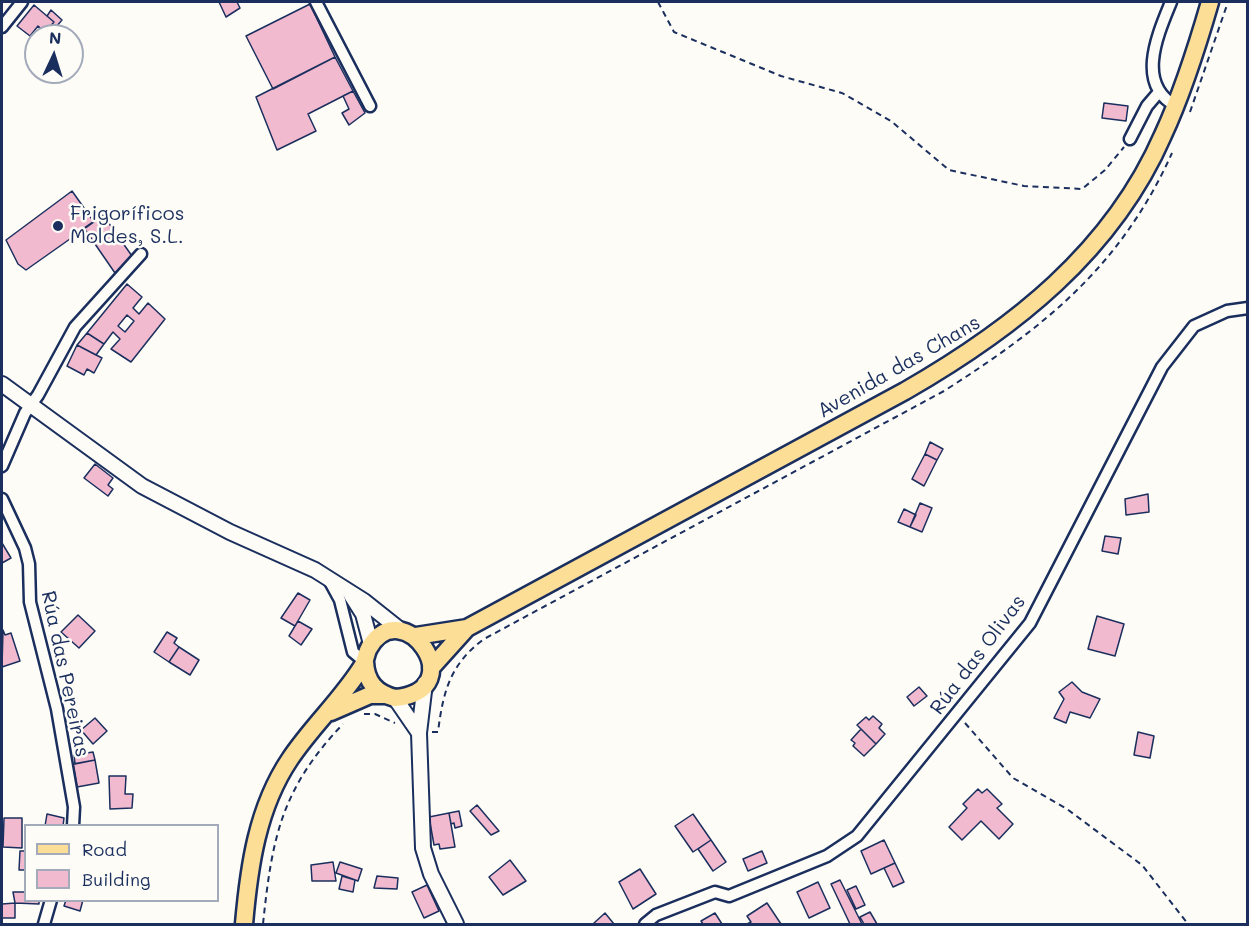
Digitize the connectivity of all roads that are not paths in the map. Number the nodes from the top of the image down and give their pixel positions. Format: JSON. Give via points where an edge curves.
{"nodes":[{"id":1,"x":316,"y":2,"type":"edge"},
{"id":2,"x":1171,"y":2,"type":"edge"},
{"id":3,"x":1210,"y":2,"type":"edge"},
{"id":4,"x":18,"y":3,"type":"edge"},
{"id":5,"x":2,"y":27,"type":"edge"},
{"id":6,"x":1159,"y":92,"type":"junction"},
{"id":7,"x":370,"y":106,"type":"dead end"},
{"id":8,"x":1176,"y":106,"type":"junction"},
{"id":9,"x":1130,"y":139,"type":"road end"},
{"id":10,"x":141,"y":254,"type":"dead end"},
{"id":11,"x":1248,"y":308,"type":"edge"},
{"id":12,"x":2,"y":384,"type":"edge"},
{"id":13,"x":31,"y":405,"type":"junction"},
{"id":14,"x":2,"y":466,"type":"edge"},
{"id":15,"x":2,"y":499,"type":"edge"},
{"id":16,"x":328,"y":578,"type":"junction"},
{"id":17,"x":348,"y":591,"type":"junction"},
{"id":18,"x":467,"y":628,"type":"junction"},
{"id":19,"x":410,"y":634,"type":"junction"},
{"id":20,"x":371,"y":644,"type":"junction"},
{"id":21,"x":365,"y":662,"type":"junction"},
{"id":22,"x":428,"y":676,"type":"junction"},
{"id":23,"x":390,"y":696,"type":"junction"},
{"id":24,"x":327,"y":713,"type":"junction"},
{"id":25,"x":419,"y":733,"type":"junction"},
{"id":26,"x":73,"y":824,"type":"edge"},
{"id":27,"x":50,"y":902,"type":"edge"},
{"id":28,"x":44,"y":924,"type":"edge"},
{"id":29,"x":244,"y":924,"type":"edge"},
{"id":30,"x":456,"y":924,"type":"edge"},
{"id":31,"x":645,"y":924,"type":"edge"}],
"edges":[{"from":1,"to":7,"type":"street"},
{"from":2,"to":6,"type":"street","via":[[1152,52]]},
{"from":3,"to":8,"type":"main road","name":"Avenida das Chans"},
{"from":4,"to":5,"type":"street"},
{"from":6,"to":8,"type":"street"},
{"from":6,"to":9,"type":"street"},
{"from":8,"to":18,"type":"main road","name":"Avenida das Chans","via":[[1143,175],[1109,227],[1055,286],[999,332],[905,391]]},
{"from":10,"to":13,"type":"street","via":[[75,327]]},
{"from":11,"to":31,"type":"street","name":"Rúa das Olivas","via":[[1227,311],[1194,326],[1162,367],[1030,623],[857,836],[816,860],[729,896],[715,892],[656,915]]},
{"from":12,"to":13,"type":"street"},
{"from":13,"to":14,"type":"street"},
{"from":13,"to":16,"type":"street","via":[[166,500]]},
{"from":15,"to":26,"type":"street","name":"Rúa das Pereiras","via":[[29,564],[30,602],[57,708],[74,807]]},
{"from":16,"to":17,"type":"street"},
{"from":16,"to":21,"type":"street","via":[[340,600],[353,652]]},
{"from":17,"to":19,"type":"street"},
{"from":17,"to":20,"type":"street","via":[[363,614]]},
{"from":18,"to":19,"type":"main road","name":"Avenida das Chans"},
{"from":18,"to":22,"type":"main road","name":"Avenida das Chans"},
{"from":19,"to":20,"type":"main road","name":"Avenida das Chans","via":[[388,632]]},
{"from":19,"to":22,"type":"main road","via":[[428,650]]},
{"from":20,"to":21,"type":"main road","name":"Avenida das Chans"},
{"from":21,"to":23,"type":"main road","via":[[368,679]]},
{"from":21,"to":24,"type":"main road","name":"Avenida das Chans"},
{"from":22,"to":23,"type":"main road","name":"Avenida das Chans","via":[[407,696]]},
{"from":22,"to":25,"type":"street"},
{"from":23,"to":24,"type":"main road","name":"Avenida das Chans","via":[[360,698]]},
{"from":23,"to":25,"type":"street"},
{"from":24,"to":29,"type":"main road","name":"Avenida das Chans","via":[[290,759],[268,801],[252,857]]},
{"from":25,"to":30,"type":"street","via":[[423,848],[431,874]]},
{"from":27,"to":28,"type":"street"}]}
